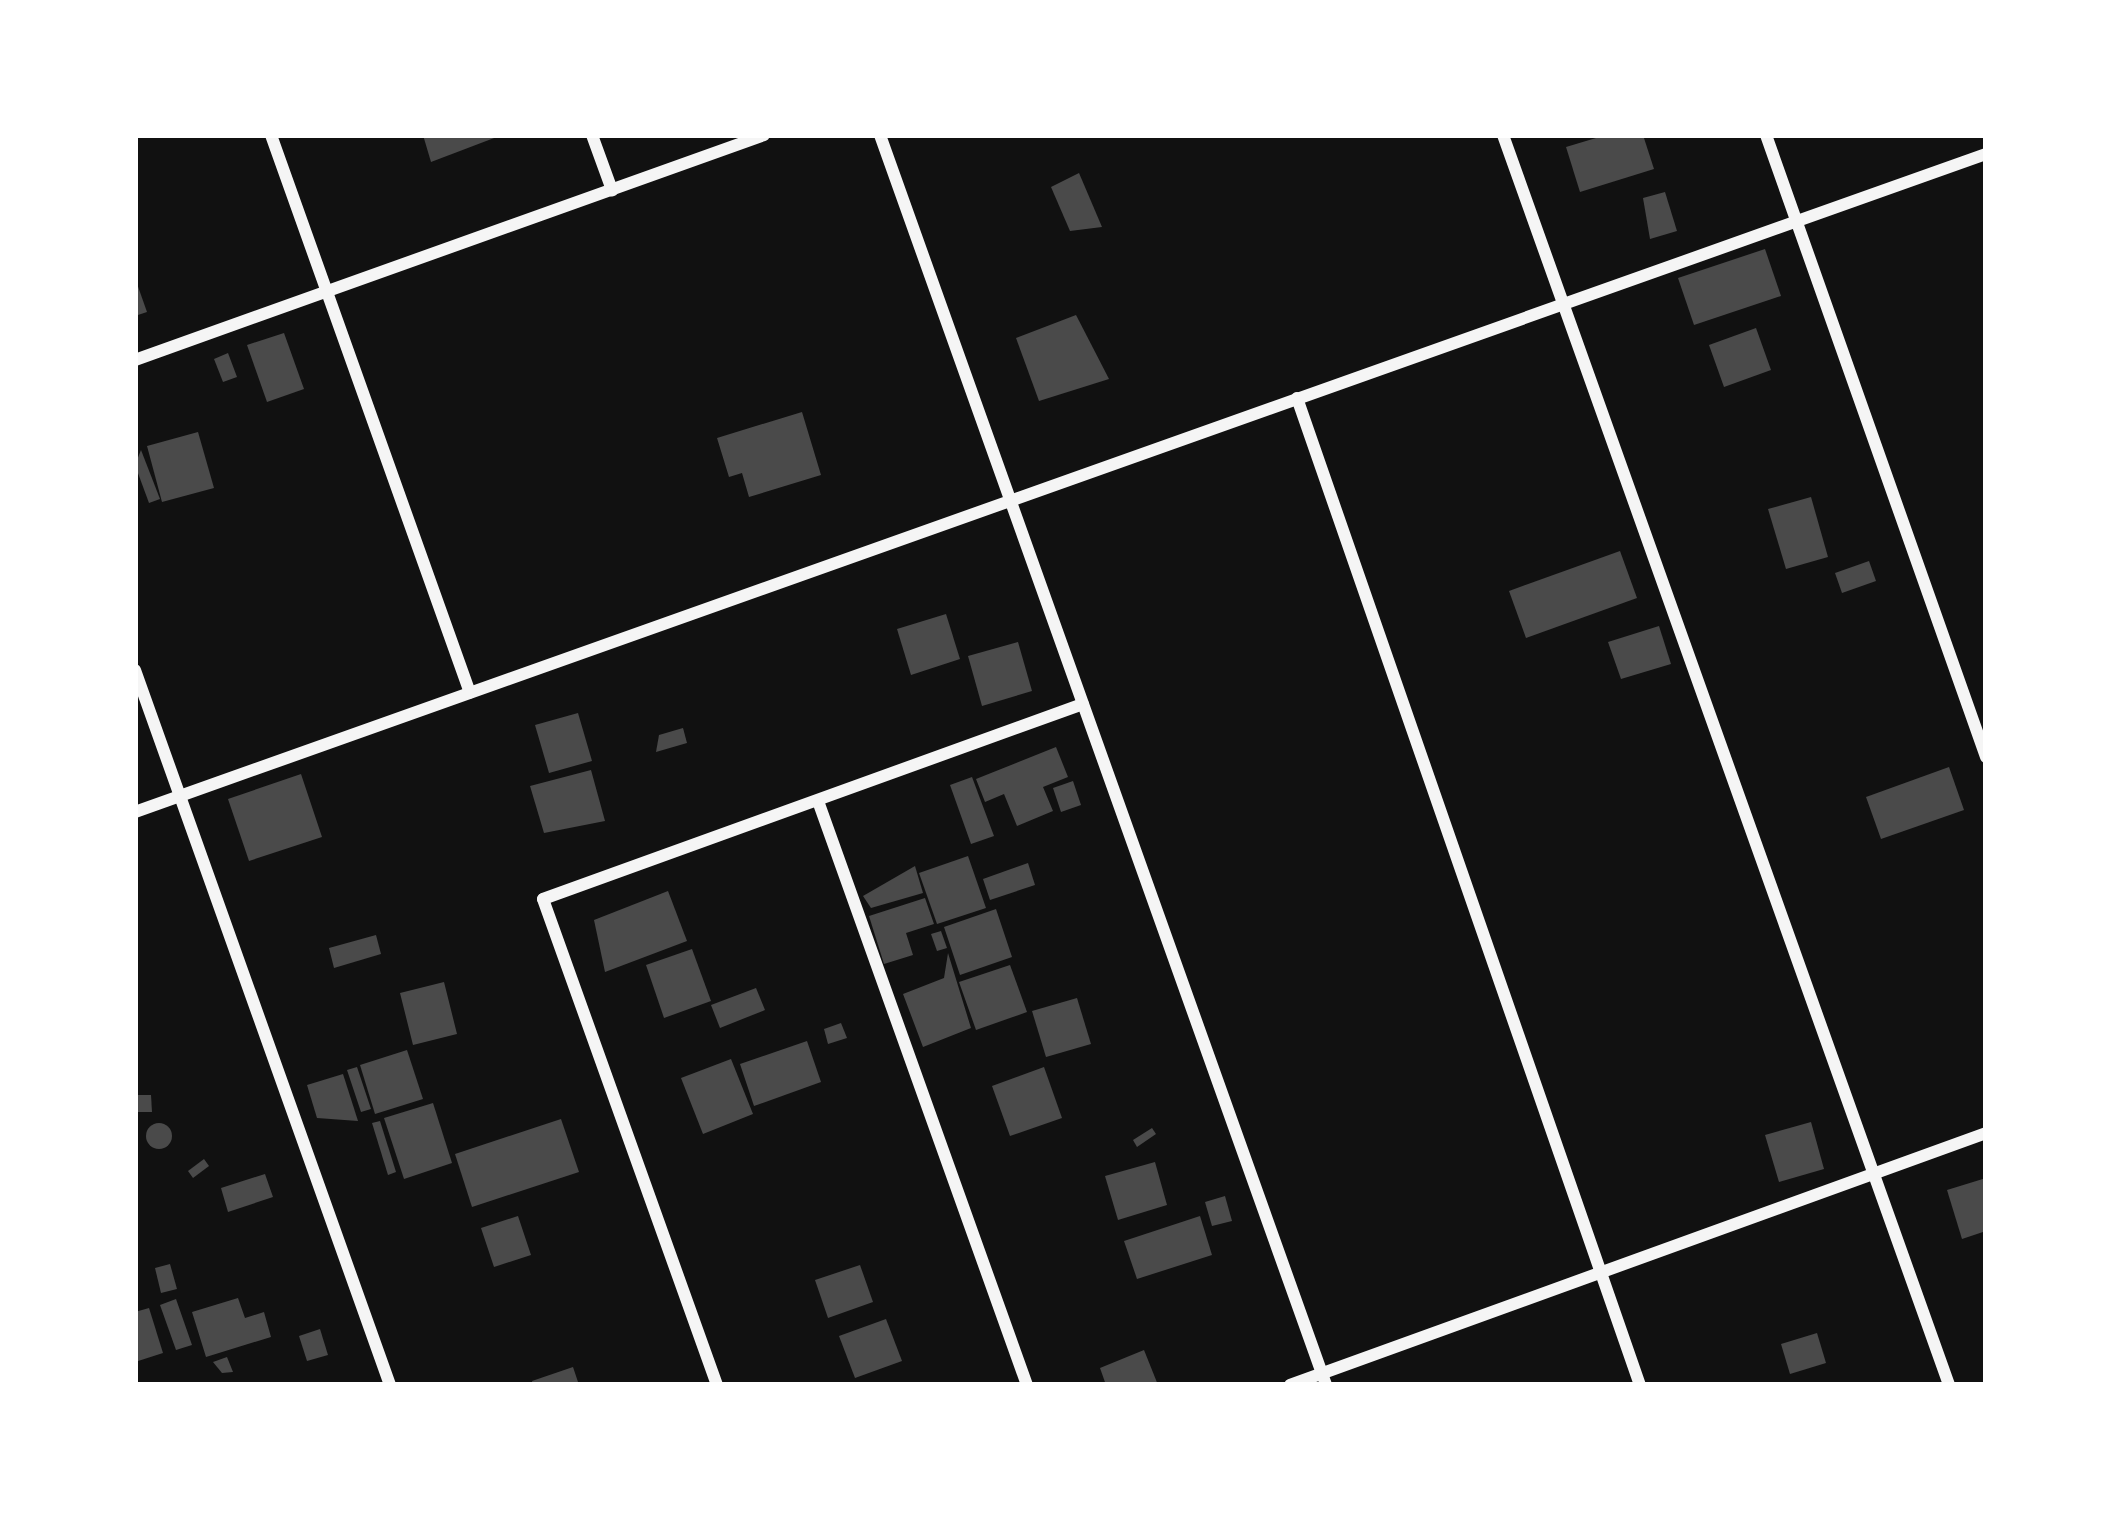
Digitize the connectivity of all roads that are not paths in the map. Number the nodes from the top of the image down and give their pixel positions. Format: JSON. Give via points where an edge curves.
{"nodes":[{"id":1,"x":271,"y":135,"type":"edge"},
{"id":2,"x":592,"y":135,"type":"edge"},
{"id":3,"x":764,"y":135,"type":"edge"},
{"id":4,"x":880,"y":135,"type":"edge"},
{"id":5,"x":1503,"y":135,"type":"edge"},
{"id":6,"x":1766,"y":135,"type":"edge"},
{"id":7,"x":1986,"y":154,"type":"edge"},
{"id":8,"x":612,"y":190,"type":"junction"},
{"id":9,"x":1797,"y":221,"type":"junction"},
{"id":10,"x":327,"y":292,"type":"junction"},
{"id":11,"x":1564,"y":304,"type":"junction"},
{"id":12,"x":135,"y":360,"type":"edge"},
{"id":13,"x":1297,"y":398,"type":"junction"},
{"id":14,"x":1010,"y":499,"type":"junction"},
{"id":15,"x":135,"y":670,"type":"edge"},
{"id":16,"x":470,"y":693,"type":"junction"},
{"id":17,"x":1083,"y":704,"type":"junction"},
{"id":18,"x":1986,"y":757,"type":"edge"},
{"id":19,"x":180,"y":796,"type":"junction"},
{"id":20,"x":818,"y":801,"type":"junction"},
{"id":21,"x":135,"y":812,"type":"edge"},
{"id":22,"x":1986,"y":1133,"type":"edge"},
{"id":23,"x":1874,"y":1173,"type":"junction"},
{"id":24,"x":1601,"y":1273,"type":"junction"},
{"id":25,"x":1324,"y":1379,"type":"edge"},
{"id":26,"x":390,"y":1385,"type":"edge"},
{"id":27,"x":717,"y":1385,"type":"edge"},
{"id":28,"x":1027,"y":1385,"type":"edge"},
{"id":29,"x":1291,"y":1385,"type":"edge"},
{"id":30,"x":1640,"y":1385,"type":"edge"},
{"id":31,"x":1949,"y":1385,"type":"edge"}],
"edges":[{"from":1,"to":10,"type":"street"},
{"from":2,"to":8,"type":"street"},
{"from":3,"to":8,"type":"street"},
{"from":4,"to":14,"type":"street"},
{"from":5,"to":11,"type":"street"},
{"from":6,"to":9,"type":"street"},
{"from":7,"to":9,"type":"street"},
{"from":8,"to":10,"type":"street"},
{"from":9,"to":11,"type":"street"},
{"from":9,"to":18,"type":"street"},
{"from":10,"to":12,"type":"street"},
{"from":10,"to":16,"type":"street"},
{"from":11,"to":13,"type":"street"},
{"from":11,"to":23,"type":"street"},
{"from":13,"to":14,"type":"street"},
{"from":13,"to":24,"type":"street"},
{"from":14,"to":16,"type":"street"},
{"from":14,"to":17,"type":"street"},
{"from":15,"to":19,"type":"street"},
{"from":16,"to":19,"type":"street"},
{"from":17,"to":20,"type":"street"},
{"from":17,"to":25,"type":"street"},
{"from":19,"to":21,"type":"street"},
{"from":19,"to":26,"type":"street"},
{"from":20,"to":27,"type":"street","via":[[543,898]]},
{"from":20,"to":28,"type":"street"},
{"from":22,"to":23,"type":"street"},
{"from":23,"to":24,"type":"street"},
{"from":23,"to":31,"type":"street"},
{"from":24,"to":25,"type":"street"},
{"from":24,"to":30,"type":"street"},
{"from":25,"to":29,"type":"street"}]}
